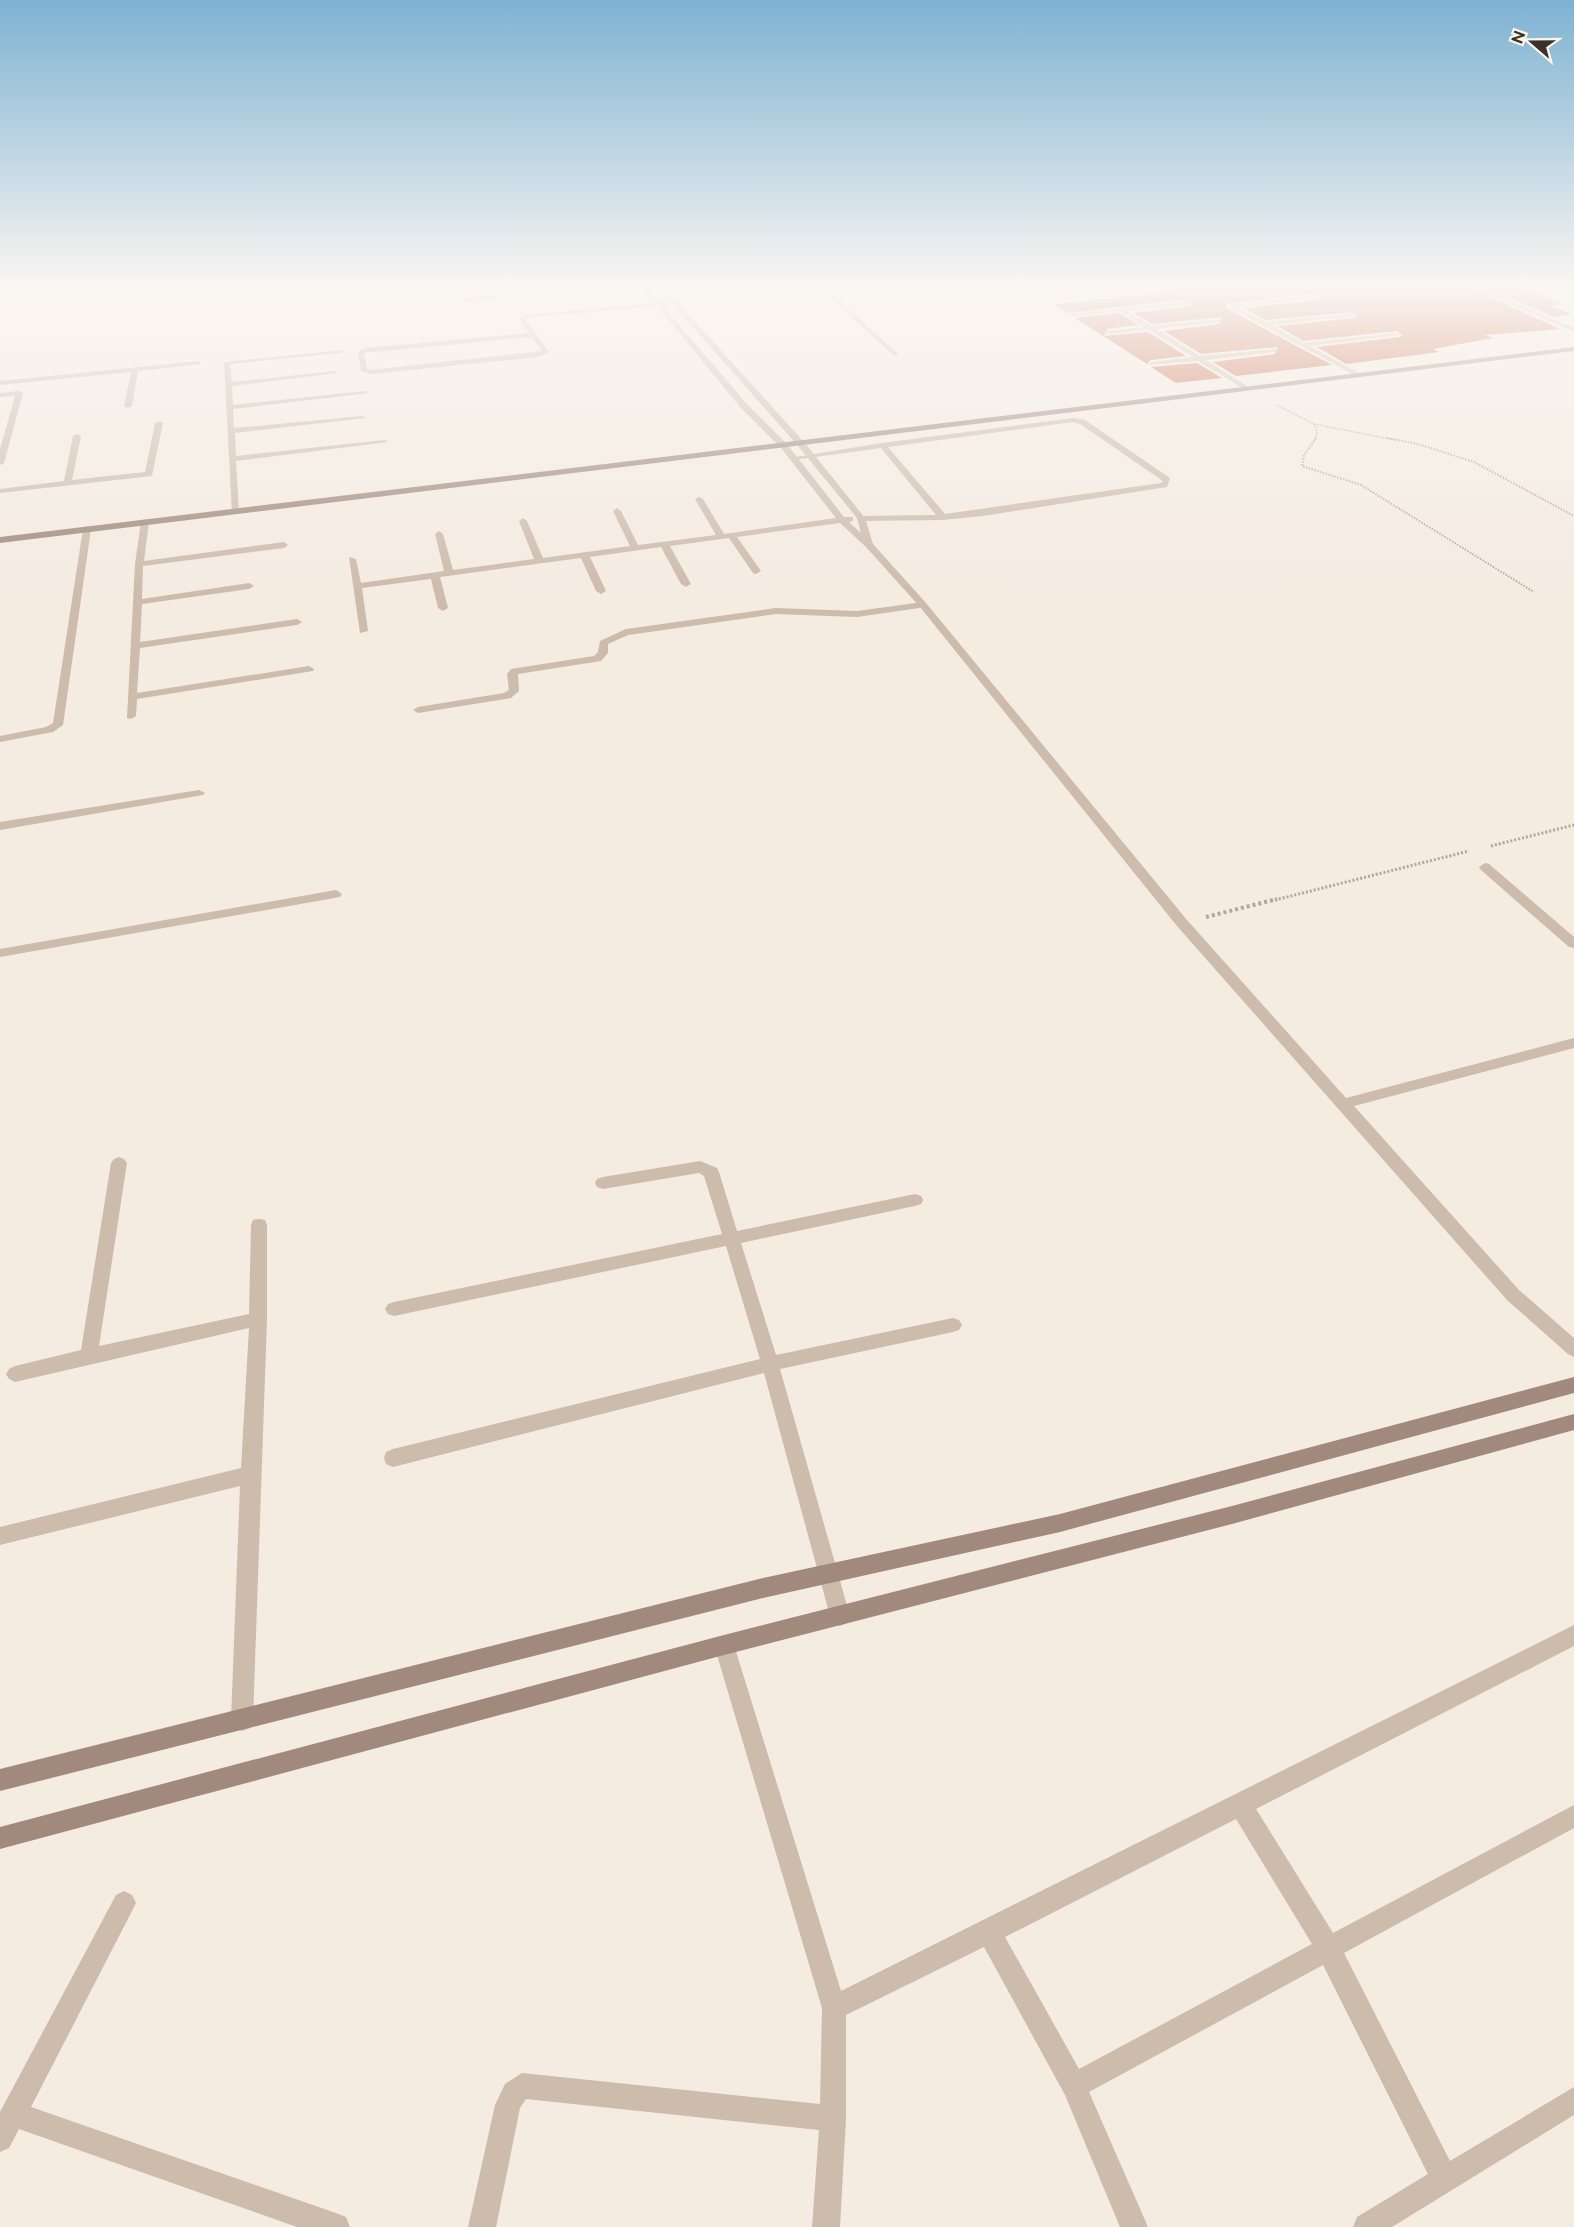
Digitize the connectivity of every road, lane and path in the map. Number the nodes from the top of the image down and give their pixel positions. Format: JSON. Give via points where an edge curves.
{"nodes":[{"id":1,"x":132,"y":387,"type":"edge"},
{"id":2,"x":228,"y":387,"type":"edge"},
{"id":3,"x":728,"y":387,"type":"edge"},
{"id":4,"x":750,"y":387,"type":"edge"},
{"id":5,"x":1217,"y":387,"type":"edge"},
{"id":6,"x":1245,"y":387,"type":"edge"},
{"id":7,"x":1264,"y":387,"type":"edge"},
{"id":8,"x":1248,"y":389,"type":"junction"},
{"id":9,"x":366,"y":393,"type":"dead end"},
{"id":10,"x":0,"y":395,"type":"edge"},
{"id":11,"x":128,"y":406,"type":"dead end"},
{"id":12,"x":230,"y":407,"type":"junction"},
{"id":13,"x":362,"y":418,"type":"dead end"},
{"id":14,"x":159,"y":423,"type":"dead end"},
{"id":15,"x":1314,"y":424,"type":"junction"},
{"id":16,"x":231,"y":431,"type":"junction"},
{"id":17,"x":77,"y":436,"type":"dead end"},
{"id":18,"x":798,"y":441,"type":"junction"},
{"id":19,"x":384,"y":442,"type":"dead end"},
{"id":20,"x":781,"y":443,"type":"junction"},
{"id":21,"x":882,"y":446,"type":"junction"},
{"id":22,"x":809,"y":455,"type":"junction"},
{"id":23,"x":793,"y":458,"type":"junction"},
{"id":24,"x":232,"y":459,"type":"junction"},
{"id":25,"x":0,"y":463,"type":"edge"},
{"id":26,"x":67,"y":484,"type":"junction"},
{"id":27,"x":0,"y":491,"type":"edge"},
{"id":28,"x":699,"y":500,"type":"dead end"},
{"id":29,"x":235,"y":507,"type":"junction"},
{"id":30,"x":617,"y":511,"type":"dead end"},
{"id":31,"x":1574,"y":516,"type":"edge"},
{"id":32,"x":943,"y":517,"type":"junction"},
{"id":33,"x":861,"y":518,"type":"junction"},
{"id":34,"x":842,"y":520,"type":"junction"},
{"id":35,"x":524,"y":521,"type":"dead end"},
{"id":36,"x":145,"y":522,"type":"junction"},
{"id":37,"x":12,"y":528,"type":"dead end"},
{"id":38,"x":87,"y":529,"type":"junction"},
{"id":39,"x":439,"y":534,"type":"dead end"},
{"id":40,"x":731,"y":535,"type":"junction"},
{"id":41,"x":721,"y":536,"type":"junction"},
{"id":42,"x":0,"y":540,"type":"edge"},
{"id":43,"x":664,"y":544,"type":"junction"},
{"id":44,"x":869,"y":544,"type":"junction"},
{"id":45,"x":284,"y":545,"type":"dead end"},
{"id":46,"x":635,"y":547,"type":"junction"},
{"id":47,"x":584,"y":554,"type":"junction"},
{"id":48,"x":352,"y":559,"type":"dead end"},
{"id":49,"x":539,"y":560,"type":"junction"},
{"id":50,"x":140,"y":564,"type":"junction"},
{"id":51,"x":756,"y":571,"type":"dead end"},
{"id":52,"x":449,"y":573,"type":"junction"},
{"id":53,"x":435,"y":575,"type":"junction"},
{"id":54,"x":686,"y":584,"type":"dead end"},
{"id":55,"x":249,"y":586,"type":"dead end"},
{"id":56,"x":357,"y":586,"type":"junction"},
{"id":57,"x":601,"y":591,"type":"dead end"},
{"id":58,"x":1534,"y":592,"type":"dead end"},
{"id":59,"x":138,"y":602,"type":"junction"},
{"id":60,"x":923,"y":605,"type":"junction"},
{"id":61,"x":443,"y":608,"type":"dead end"},
{"id":62,"x":297,"y":622,"type":"dead end"},
{"id":63,"x":363,"y":631,"type":"dead end"},
{"id":64,"x":135,"y":646,"type":"junction"},
{"id":65,"x":309,"y":669,"type":"dead end"},
{"id":66,"x":132,"y":697,"type":"junction"},
{"id":67,"x":418,"y":710,"type":"dead end"},
{"id":68,"x":131,"y":716,"type":"dead end"},
{"id":69,"x":0,"y":739,"type":"edge"},
{"id":70,"x":199,"y":793,"type":"dead end"},
{"id":71,"x":1574,"y":825,"type":"edge"},
{"id":72,"x":0,"y":826,"type":"edge"},
{"id":73,"x":1482,"y":848,"type":"dead end"},
{"id":74,"x":1470,"y":851,"type":"dead end"},
{"id":75,"x":1485,"y":867,"type":"dead end"},
{"id":76,"x":336,"y":894,"type":"dead end"},
{"id":77,"x":1182,"y":923,"type":"junction"},
{"id":78,"x":1574,"y":944,"type":"edge"},
{"id":79,"x":0,"y":953,"type":"edge"},
{"id":80,"x":1574,"y":1043,"type":"edge"},
{"id":81,"x":1342,"y":1104,"type":"junction"},
{"id":82,"x":119,"y":1163,"type":"dead end"},
{"id":83,"x":603,"y":1183,"type":"dead end"},
{"id":84,"x":915,"y":1200,"type":"dead end"},
{"id":85,"x":259,"y":1225,"type":"dead end"},
{"id":86,"x":732,"y":1239,"type":"junction"},
{"id":87,"x":394,"y":1310,"type":"dead end"},
{"id":88,"x":258,"y":1319,"type":"junction"},
{"id":89,"x":953,"y":1325,"type":"dead end"},
{"id":90,"x":1574,"y":1349,"type":"edge"},
{"id":91,"x":89,"y":1356,"type":"junction"},
{"id":92,"x":770,"y":1364,"type":"junction"},
{"id":93,"x":15,"y":1374,"type":"dead end"},
{"id":94,"x":1574,"y":1385,"type":"edge"},
{"id":95,"x":1574,"y":1422,"type":"edge"},
{"id":96,"x":393,"y":1458,"type":"dead end"},
{"id":97,"x":250,"y":1475,"type":"junction"},
{"id":98,"x":0,"y":1536,"type":"edge"},
{"id":99,"x":828,"y":1574,"type":"junction"},
{"id":100,"x":840,"y":1616,"type":"junction"},
{"id":101,"x":1574,"y":1635,"type":"edge"},
{"id":102,"x":724,"y":1645,"type":"junction"},
{"id":103,"x":242,"y":1720,"type":"junction"},
{"id":104,"x":0,"y":1780,"type":"edge"},
{"id":105,"x":1240,"y":1804,"type":"junction"},
{"id":106,"x":1574,"y":1816,"type":"edge"},
{"id":107,"x":0,"y":1838,"type":"edge"},
{"id":108,"x":124,"y":1903,"type":"dead end"},
{"id":109,"x":989,"y":1932,"type":"junction"},
{"id":110,"x":1329,"y":1950,"type":"junction"},
{"id":111,"x":834,"y":2008,"type":"junction"},
{"id":112,"x":1074,"y":2086,"type":"junction"},
{"id":113,"x":1574,"y":2100,"type":"edge"},
{"id":114,"x":14,"y":2114,"type":"junction"},
{"id":115,"x":833,"y":2118,"type":"junction"},
{"id":116,"x":0,"y":2139,"type":"edge"},
{"id":117,"x":1444,"y":2178,"type":"junction"},
{"id":118,"x":336,"y":2227,"type":"edge"},
{"id":119,"x":482,"y":2227,"type":"edge"},
{"id":120,"x":826,"y":2227,"type":"edge"},
{"id":121,"x":1134,"y":2227,"type":"edge"},
{"id":122,"x":1367,"y":2227,"type":"edge"}],
"edges":[{"from":1,"to":11,"type":"street"},
{"from":2,"to":12,"type":"street"},
{"from":3,"to":20,"type":"street"},
{"from":4,"to":18,"type":"street"},
{"from":5,"to":18,"type":"street"},
{"from":6,"to":8,"type":"street"},
{"from":7,"to":8,"type":"street"},
{"from":8,"to":15,"type":"path"},
{"from":8,"to":18,"type":"street"},
{"from":9,"to":12,"type":"street"},
{"from":10,"to":25,"type":"street","via":[[19,393]]},
{"from":12,"to":16,"type":"street"},
{"from":13,"to":16,"type":"street"},
{"from":14,"to":26,"type":"street","via":[[149,474]]},
{"from":15,"to":31,"type":"path","via":[[1447,452],[1474,462]]},
{"from":15,"to":58,"type":"path","via":[[1316,442],[1305,451],[1302,465],[1361,485]]},
{"from":16,"to":24,"type":"street"},
{"from":17,"to":26,"type":"street"},
{"from":18,"to":20,"type":"street"},
{"from":18,"to":22,"type":"street"},
{"from":19,"to":24,"type":"street"},
{"from":20,"to":23,"type":"street"},
{"from":20,"to":29,"type":"street"},
{"from":21,"to":22,"type":"street"},
{"from":21,"to":32,"type":"street"},
{"from":21,"to":32,"type":"street","via":[[1073,420],[1082,422],[1167,480],[1164,485]]},
{"from":22,"to":23,"type":"street"},
{"from":22,"to":33,"type":"street"},
{"from":23,"to":34,"type":"street"},
{"from":24,"to":29,"type":"street"},
{"from":26,"to":27,"type":"street"},
{"from":28,"to":41,"type":"street"},
{"from":29,"to":36,"type":"street"},
{"from":29,"to":37,"type":"street"},
{"from":30,"to":46,"type":"street"},
{"from":32,"to":33,"type":"street"},
{"from":33,"to":34,"type":"street"},
{"from":33,"to":44,"type":"street"},
{"from":34,"to":40,"type":"street"},
{"from":34,"to":44,"type":"street"},
{"from":35,"to":49,"type":"street"},
{"from":36,"to":38,"type":"street"},
{"from":36,"to":50,"type":"street"},
{"from":38,"to":42,"type":"street"},
{"from":38,"to":69,"type":"street","via":[[58,725]]},
{"from":39,"to":52,"type":"street"},
{"from":40,"to":41,"type":"street"},
{"from":40,"to":51,"type":"street"},
{"from":41,"to":43,"type":"street"},
{"from":43,"to":46,"type":"street"},
{"from":43,"to":54,"type":"street"},
{"from":44,"to":60,"type":"street"},
{"from":45,"to":50,"type":"street"},
{"from":46,"to":47,"type":"street"},
{"from":47,"to":49,"type":"street"},
{"from":47,"to":57,"type":"street"},
{"from":48,"to":56,"type":"street"},
{"from":49,"to":52,"type":"street"},
{"from":50,"to":59,"type":"street"},
{"from":52,"to":53,"type":"street"},
{"from":53,"to":56,"type":"street"},
{"from":53,"to":61,"type":"street"},
{"from":55,"to":59,"type":"street"},
{"from":56,"to":63,"type":"street"},
{"from":59,"to":64,"type":"street"},
{"from":60,"to":67,"type":"street","via":[[857,614],[776,611],[626,632],[603,643],[603,653],[597,659],[515,671],[514,691],[507,696]]},
{"from":60,"to":77,"type":"street"},
{"from":62,"to":64,"type":"street"},
{"from":64,"to":66,"type":"street"},
{"from":65,"to":66,"type":"street"},
{"from":66,"to":68,"type":"street"},
{"from":70,"to":72,"type":"street"},
{"from":71,"to":73,"type":"path"},
{"from":74,"to":77,"type":"path"},
{"from":75,"to":78,"type":"street"},
{"from":76,"to":79,"type":"street"},
{"from":77,"to":81,"type":"street"},
{"from":80,"to":81,"type":"street"},
{"from":81,"to":90,"type":"street","via":[[1513,1295]]},
{"from":82,"to":91,"type":"street"},
{"from":83,"to":86,"type":"street","via":[[707,1168]]},
{"from":84,"to":86,"type":"street"},
{"from":85,"to":88,"type":"street"},
{"from":86,"to":87,"type":"street"},
{"from":86,"to":92,"type":"street"},
{"from":88,"to":91,"type":"street"},
{"from":88,"to":97,"type":"street"},
{"from":89,"to":92,"type":"street"},
{"from":91,"to":93,"type":"street"},
{"from":92,"to":96,"type":"street"},
{"from":92,"to":99,"type":"street"},
{"from":94,"to":99,"type":"street","via":[[1060,1523]]},
{"from":95,"to":100,"type":"street"},
{"from":97,"to":98,"type":"street"},
{"from":97,"to":103,"type":"street"},
{"from":99,"to":100,"type":"street"},
{"from":99,"to":103,"type":"street"},
{"from":100,"to":102,"type":"street"},
{"from":101,"to":105,"type":"street"},
{"from":102,"to":107,"type":"street"},
{"from":102,"to":111,"type":"street"},
{"from":103,"to":104,"type":"street"},
{"from":105,"to":109,"type":"street"},
{"from":105,"to":110,"type":"street"},
{"from":106,"to":110,"type":"street"},
{"from":108,"to":114,"type":"street"},
{"from":109,"to":111,"type":"street"},
{"from":109,"to":112,"type":"street"},
{"from":110,"to":112,"type":"street"},
{"from":110,"to":117,"type":"street"},
{"from":111,"to":115,"type":"street"},
{"from":112,"to":121,"type":"street"},
{"from":113,"to":117,"type":"street"},
{"from":114,"to":116,"type":"street"},
{"from":114,"to":118,"type":"street"},
{"from":115,"to":119,"type":"street","via":[[522,2086],[508,2105]]},
{"from":115,"to":120,"type":"street"},
{"from":117,"to":122,"type":"street"}]}
